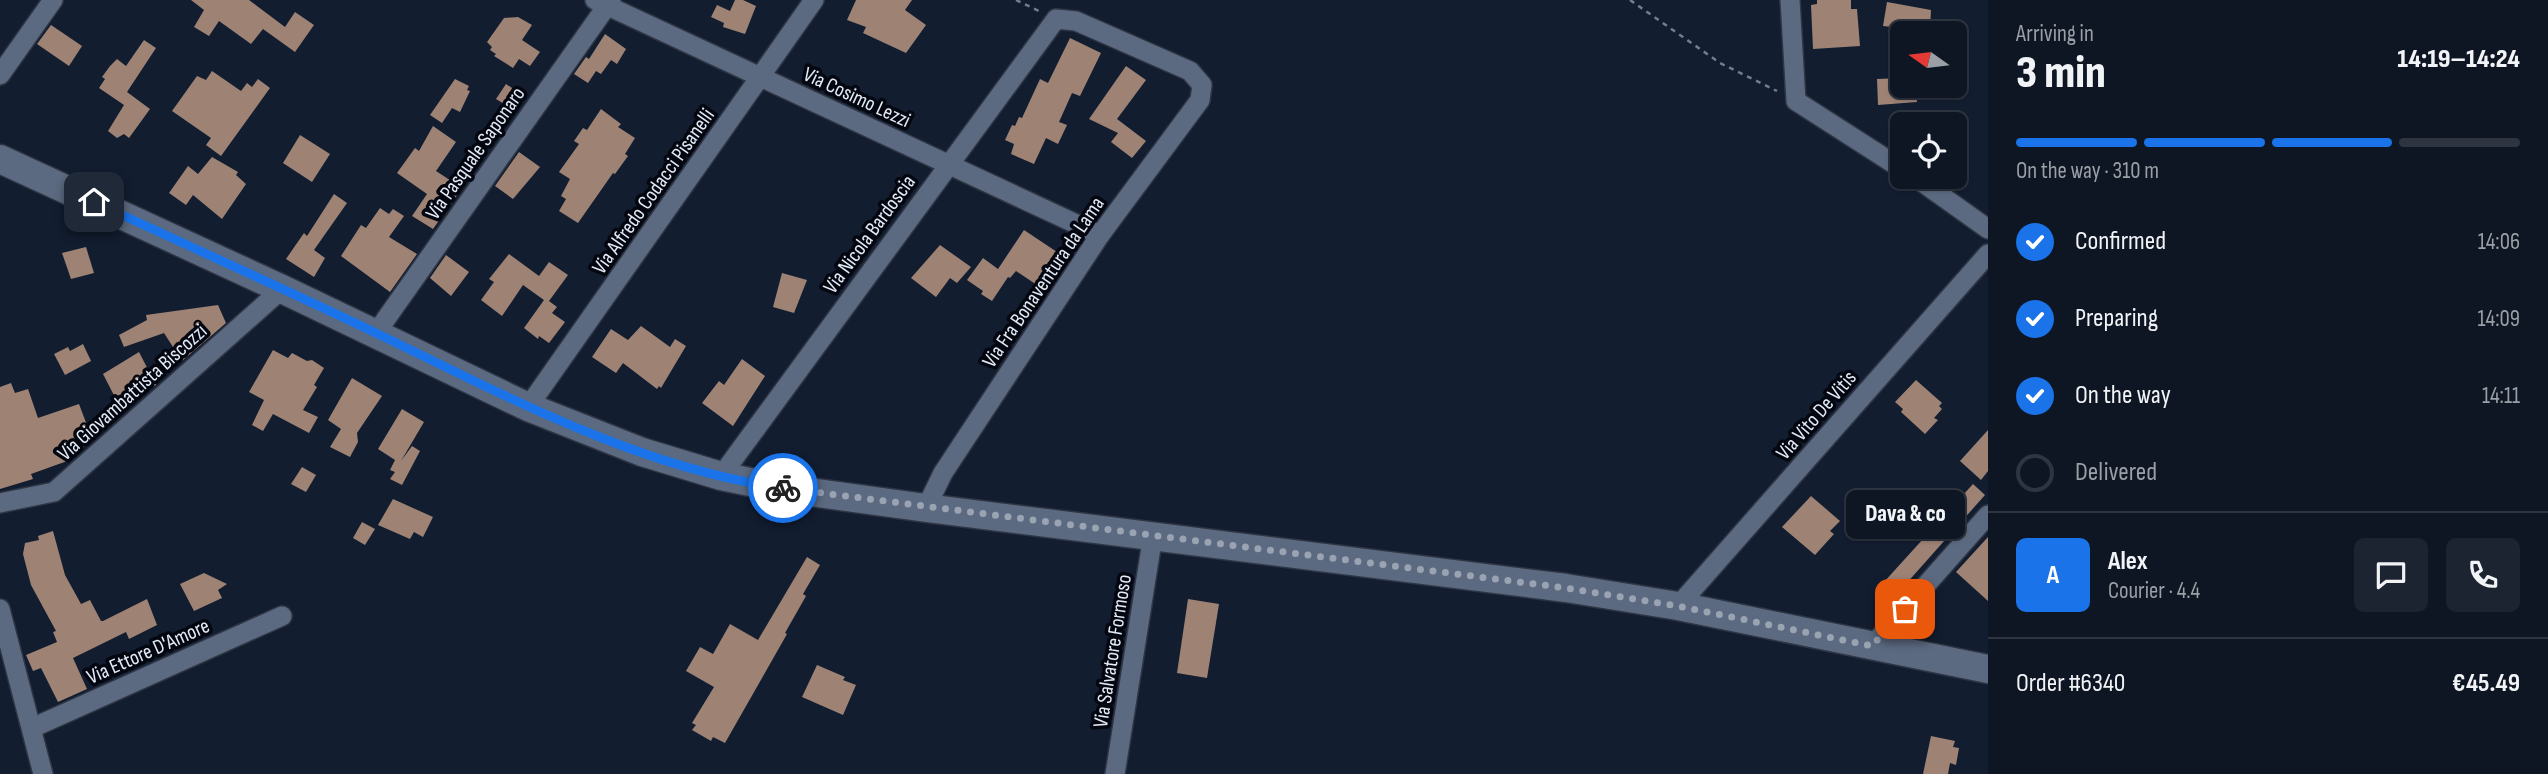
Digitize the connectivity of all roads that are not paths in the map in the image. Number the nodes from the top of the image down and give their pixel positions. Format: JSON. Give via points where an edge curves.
{"nodes":[{"id":1,"x":53,"y":0,"type":"edge"},
{"id":2,"x":814,"y":0,"type":"edge"},
{"id":3,"x":1790,"y":0,"type":"edge"},
{"id":4,"x":604,"y":2,"type":"edge"},
{"id":5,"x":0,"y":75,"type":"edge"},
{"id":6,"x":761,"y":76,"type":"junction"},
{"id":7,"x":1202,"y":85,"type":"joint"},
{"id":8,"x":0,"y":159,"type":"edge"},
{"id":9,"x":1890,"y":161,"type":"edge"},
{"id":10,"x":948,"y":164,"type":"junction"},
{"id":11,"x":1932,"y":189,"type":"edge"},
{"id":12,"x":1988,"y":229,"type":"edge"},
{"id":13,"x":1100,"y":235,"type":"junction"},
{"id":14,"x":1988,"y":254,"type":"edge"},
{"id":15,"x":282,"y":289,"type":"junction"},
{"id":16,"x":376,"y":333,"type":"junction"},
{"id":17,"x":528,"y":407,"type":"junction"},
{"id":18,"x":721,"y":476,"type":"junction"},
{"id":19,"x":0,"y":503,"type":"edge"},
{"id":20,"x":926,"y":508,"type":"junction"},
{"id":21,"x":1988,"y":515,"type":"edge"},
{"id":22,"x":1153,"y":535,"type":"junction"},
{"id":23,"x":1678,"y":606,"type":"junction"},
{"id":24,"x":0,"y":609,"type":"edge"},
{"id":25,"x":282,"y":616,"type":"dead end"},
{"id":26,"x":1872,"y":646,"type":"junction"},
{"id":27,"x":1988,"y":669,"type":"edge"},
{"id":28,"x":32,"y":728,"type":"junction"},
{"id":29,"x":43,"y":774,"type":"edge"},
{"id":30,"x":1115,"y":774,"type":"edge"}],
"edges":[{"from":1,"to":5,"type":"street"},
{"from":2,"to":6,"type":"street","name":"Via Alfredo Codacci Pisanelli"},
{"from":3,"to":9,"type":"street","via":[[1796,101]]},
{"from":4,"to":6,"type":"street","name":"Via Cosimo Lezzi"},
{"from":4,"to":16,"type":"street","name":"Via Pasquale Saponaro"},
{"from":6,"to":10,"type":"street","name":"Via Cosimo Lezzi"},
{"from":6,"to":17,"type":"street","name":"Via Alfredo Codacci Pisanelli"},
{"from":7,"to":10,"type":"street","name":"Via Nicola Bardoscia","via":[[1190,71],[1076,21],[1056,19]]},
{"from":7,"to":13,"type":"street","name":"Via Fra Bonaventura da Lama","via":[[1200,100]]},
{"from":8,"to":15,"type":"main road"},
{"from":10,"to":13,"type":"street","name":"Via Cosimo Lezzi"},
{"from":10,"to":18,"type":"street","name":"Via Nicola Bardoscia"},
{"from":11,"to":12,"type":"street"},
{"from":13,"to":20,"type":"street","name":"Via Fra Bonaventura da Lama","via":[[943,473]]},
{"from":14,"to":23,"type":"street","name":"Via Vito De Vitis"},
{"from":15,"to":16,"type":"main road"},
{"from":15,"to":19,"type":"street","name":"Via Giovambattista Biscozzi","via":[[54,492]]},
{"from":16,"to":17,"type":"main road"},
{"from":17,"to":18,"type":"main road","via":[[642,452]]},
{"from":18,"to":20,"type":"main road"},
{"from":20,"to":22,"type":"main road"},
{"from":21,"to":26,"type":"street"},
{"from":22,"to":23,"type":"main road"},
{"from":22,"to":30,"type":"street","name":"Via Salvatore Formoso"},
{"from":23,"to":26,"type":"main road"},
{"from":24,"to":28,"type":"street"},
{"from":25,"to":28,"type":"street","name":"Via Ettore D'Amore"},
{"from":26,"to":27,"type":"main road"},
{"from":28,"to":29,"type":"street"}]}
